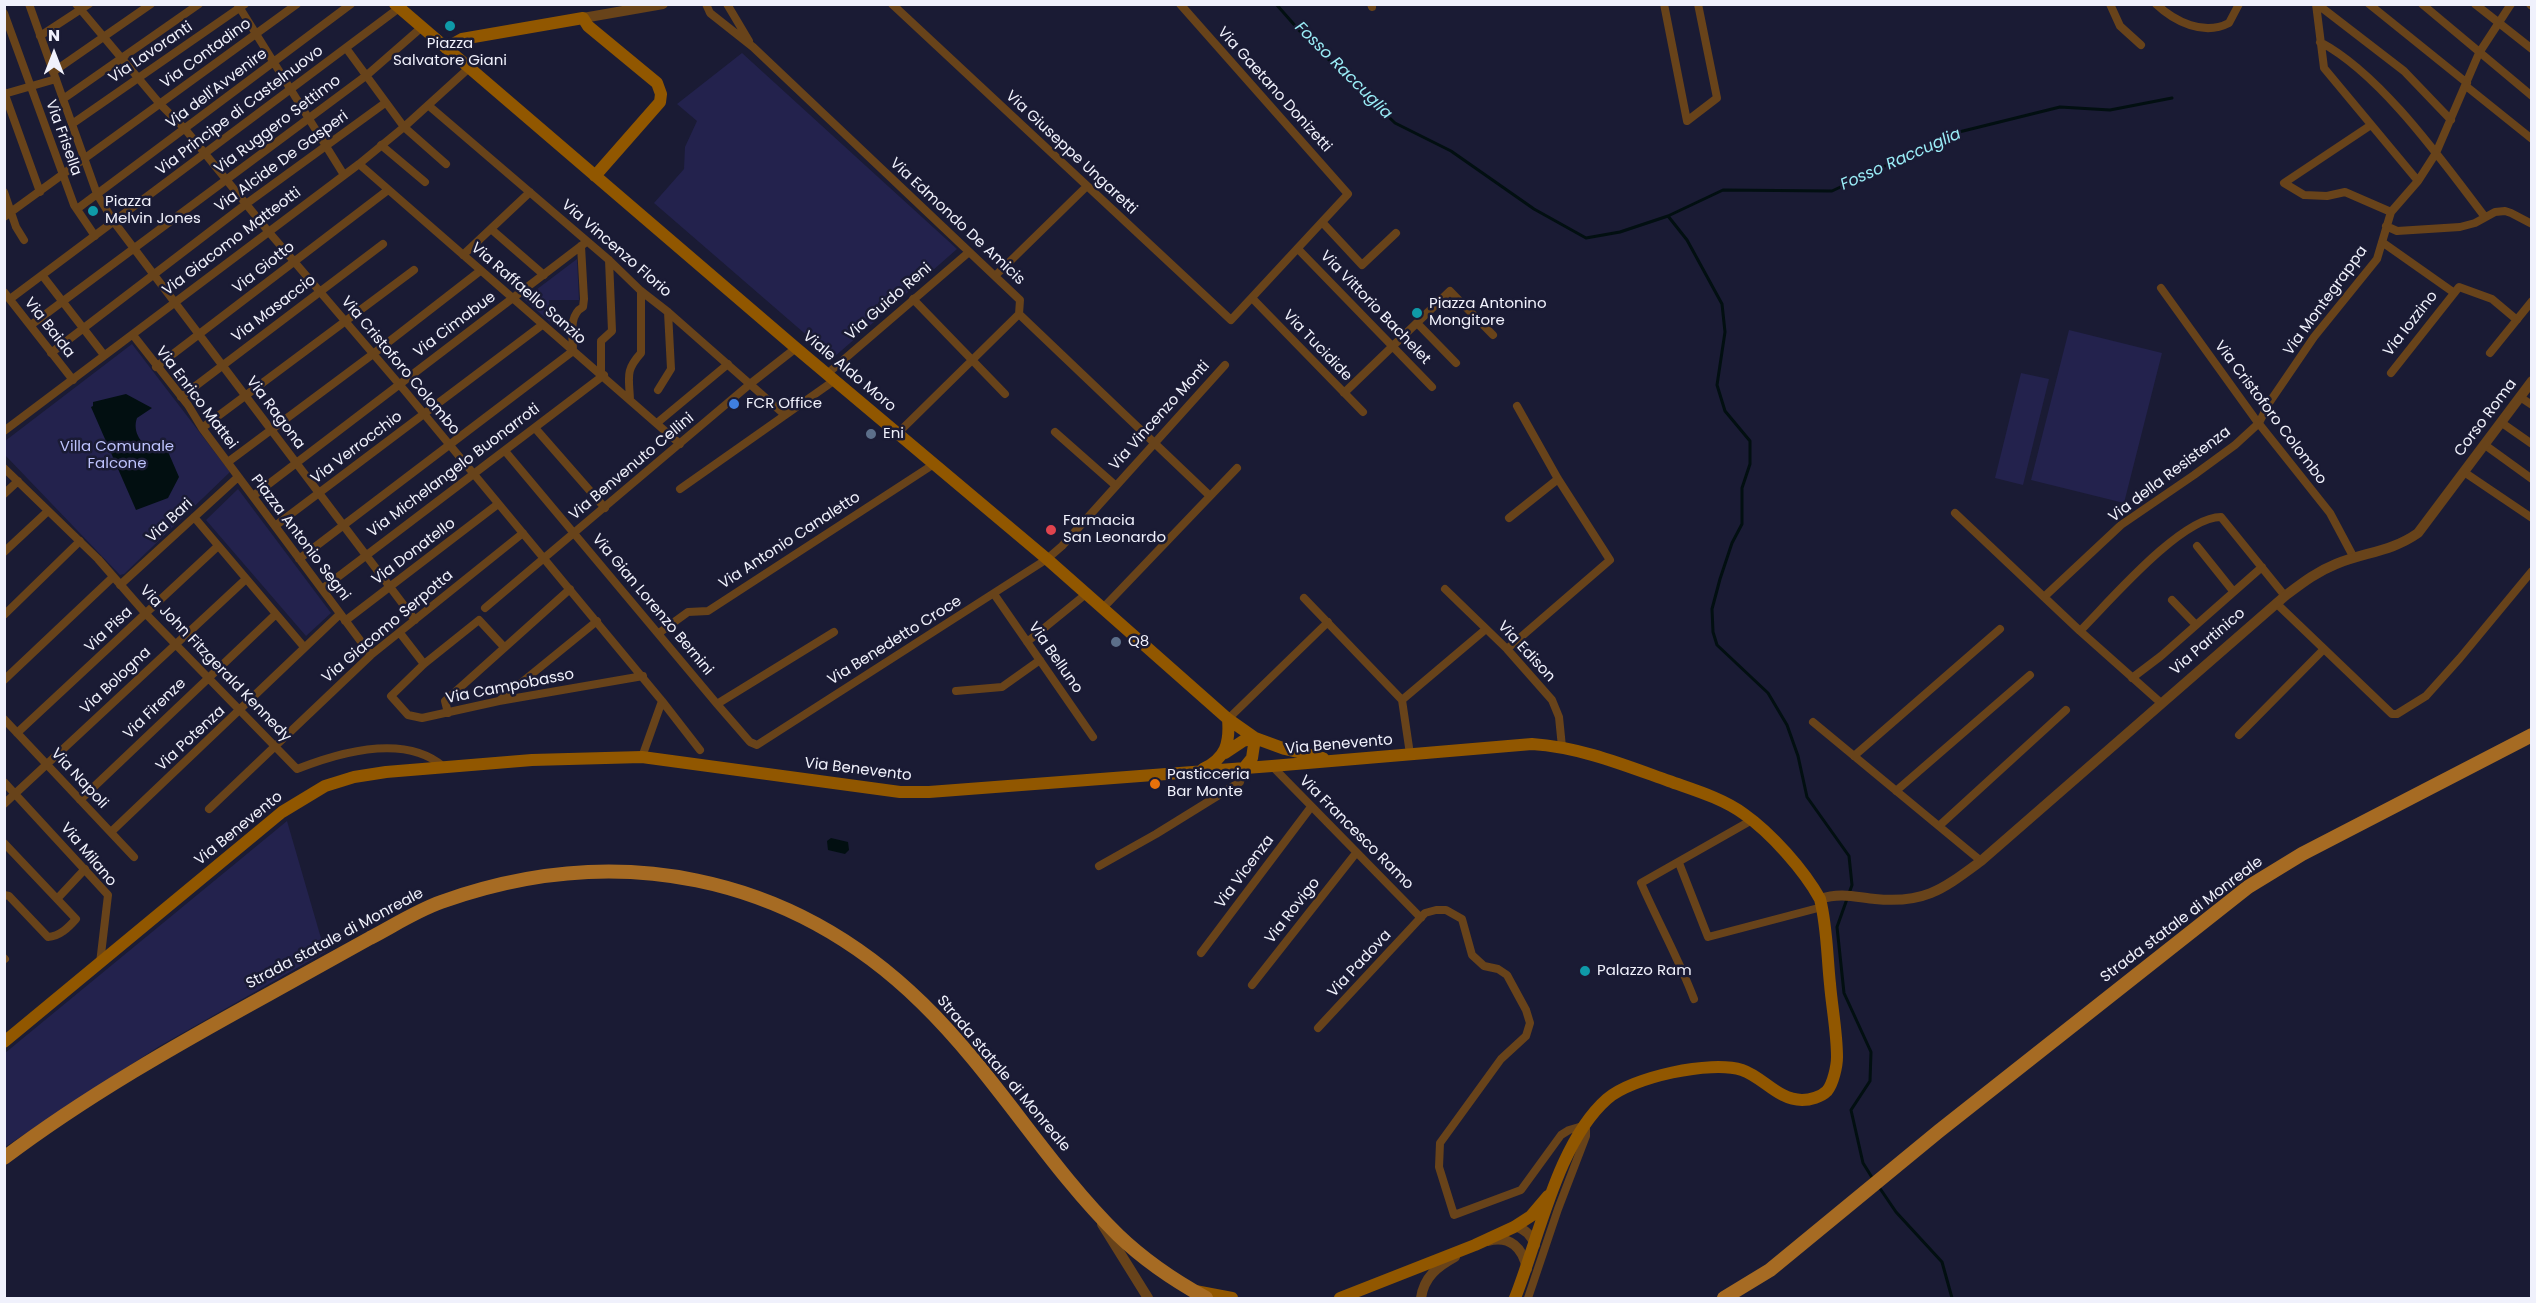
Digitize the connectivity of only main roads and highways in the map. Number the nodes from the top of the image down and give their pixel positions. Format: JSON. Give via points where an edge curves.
{"nodes":[{"id":1,"x":399,"y":6,"type":"edge"},
{"id":2,"x":446,"y":48,"type":"junction"},
{"id":3,"x":595,"y":176,"type":"junction"},
{"id":4,"x":1228,"y":719,"type":"junction"},
{"id":5,"x":2532,"y":735,"type":"edge"},
{"id":6,"x":1255,"y":738,"type":"junction"},
{"id":7,"x":1225,"y":754,"type":"junction"},
{"id":8,"x":1336,"y":760,"type":"junction"},
{"id":9,"x":1243,"y":769,"type":"junction"},
{"id":10,"x":1197,"y":772,"type":"junction"},
{"id":11,"x":4,"y":1042,"type":"edge"},
{"id":12,"x":4,"y":1158,"type":"edge"},
{"id":13,"x":1556,"y":1186,"type":"junction"},
{"id":14,"x":1200,"y":1296,"type":"edge"},
{"id":15,"x":1232,"y":1299,"type":"edge"},
{"id":16,"x":1340,"y":1299,"type":"edge"},
{"id":17,"x":1515,"y":1299,"type":"edge"},
{"id":18,"x":1724,"y":1299,"type":"edge"}],
"edges":[{"from":1,"to":2,"type":"main road","name":"Viale Aldo Moro"},
{"from":2,"to":3,"type":"main road","name":"Viale Aldo Moro"},
{"from":2,"to":3,"type":"main road","via":[[462,39],[583,18],[657,83],[661,94],[660,102]]},
{"from":3,"to":4,"type":"main road","name":"Viale Aldo Moro","via":[[1047,559]]},
{"from":4,"to":6,"type":"main road","name":"Viale Aldo Moro"},
{"from":4,"to":7,"type":"main road","via":[[1229,743]]},
{"from":5,"to":18,"type":"main road","name":"Strada statale di Monreale","via":[[2302,854],[2248,887],[1770,1270]]},
{"from":6,"to":7,"type":"main road"},
{"from":6,"to":8,"type":"main road","name":"Viale Aldo Moro"},
{"from":6,"to":9,"type":"main road","via":[[1251,758]]},
{"from":7,"to":10,"type":"main road"},
{"from":8,"to":9,"type":"main road","name":"Via Benevento"},
{"from":8,"to":13,"type":"main road","name":"Via Benevento","via":[[1532,744],[1562,747],[1621,764],[1736,809],[1779,846],[1814,887],[1821,903],[1837,1058],[1828,1090],[1819,1097],[1793,1100],[1743,1070],[1727,1067],[1707,1067],[1641,1081],[1608,1098],[1586,1125]]},
{"from":9,"to":10,"type":"main road","name":"Via Benevento"},
{"from":10,"to":11,"type":"main road","name":"Via Benevento","via":[[900,792],[642,757],[532,760],[354,777],[325,786],[282,812]]},
{"from":12,"to":14,"type":"main road","name":"Strada statale di Monreale","via":[[196,1034],[437,903],[502,884],[567,873],[635,871],[709,882],[770,902],[829,931],[879,963],[963,1049],[1095,1211],[1130,1245]]},
{"from":13,"to":16,"type":"main road","via":[[1531,1216],[1515,1227]]},
{"from":13,"to":17,"type":"main road"},
{"from":14,"to":15,"type":"main road"}]}
